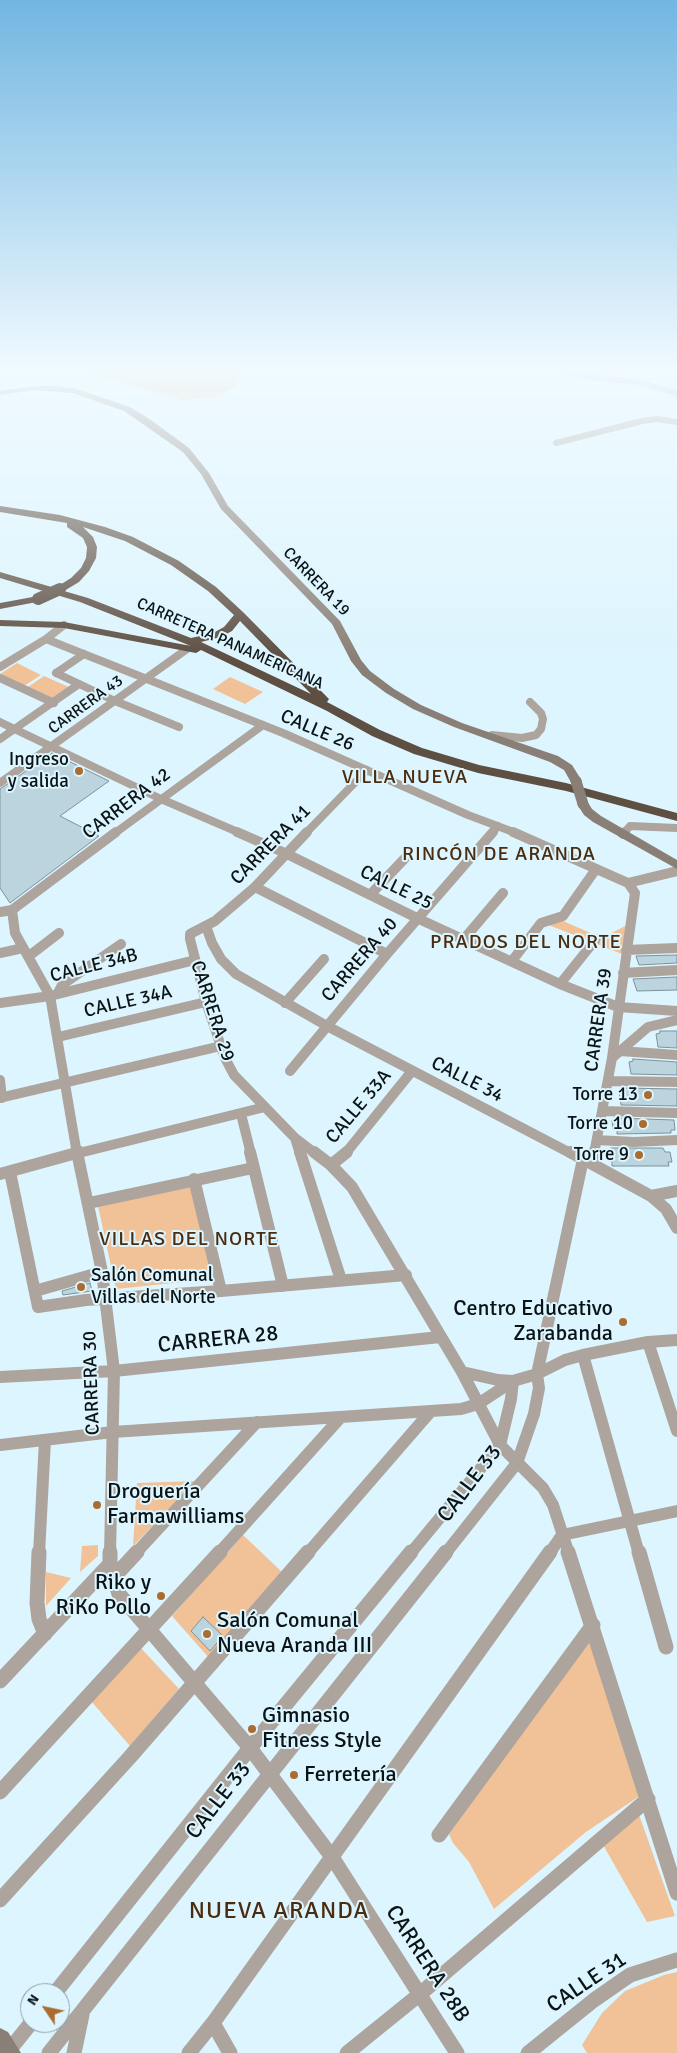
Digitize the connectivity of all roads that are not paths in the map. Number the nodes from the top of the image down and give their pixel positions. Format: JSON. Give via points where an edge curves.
{"nodes":[{"id":1,"x":201,"y":468,"type":"edge"},
{"id":2,"x":0,"y":509,"type":"edge"},
{"id":3,"x":34,"y":513,"type":"junction"},
{"id":4,"x":0,"y":576,"type":"edge"},
{"id":5,"x":0,"y":606,"type":"edge"},
{"id":6,"x":240,"y":615,"type":"junction"},
{"id":7,"x":0,"y":622,"type":"edge"},
{"id":8,"x":64,"y":625,"type":"junction"},
{"id":9,"x":46,"y":639,"type":"junction"},
{"id":10,"x":189,"y":645,"type":"junction"},
{"id":11,"x":84,"y":654,"type":"junction"},
{"id":12,"x":0,"y":667,"type":"edge"},
{"id":13,"x":0,"y":678,"type":"edge"},
{"id":14,"x":146,"y":679,"type":"junction"},
{"id":15,"x":79,"y":684,"type":"junction"},
{"id":16,"x":115,"y":701,"type":"junction"},
{"id":17,"x":530,"y":702,"type":"dead end"},
{"id":18,"x":54,"y":703,"type":"junction"},
{"id":19,"x":331,"y":708,"type":"junction"},
{"id":20,"x":0,"y":722,"type":"edge"},
{"id":21,"x":263,"y":725,"type":"junction"},
{"id":22,"x":179,"y":727,"type":"dead end"},
{"id":23,"x":15,"y":729,"type":"junction"},
{"id":24,"x":474,"y":731,"type":"junction"},
{"id":25,"x":0,"y":739,"type":"edge"},
{"id":26,"x":51,"y":746,"type":"junction"},
{"id":27,"x":367,"y":770,"type":"junction"},
{"id":28,"x":0,"y":783,"type":"edge"},
{"id":29,"x":161,"y":798,"type":"junction"},
{"id":30,"x":677,"y":817,"type":"edge"},
{"id":31,"x":498,"y":826,"type":"junction"},
{"id":32,"x":677,"y":828,"type":"edge"},
{"id":33,"x":623,"y":834,"type":"junction"},
{"id":34,"x":285,"y":854,"type":"junction"},
{"id":35,"x":408,"y":855,"type":"dead end"},
{"id":36,"x":677,"y":865,"type":"edge"},
{"id":37,"x":596,"y":869,"type":"junction"},
{"id":38,"x":677,"y":871,"type":"edge"},
{"id":39,"x":628,"y":883,"type":"junction"},
{"id":40,"x":255,"y":887,"type":"junction"},
{"id":41,"x":503,"y":892,"type":"dead end"},
{"id":42,"x":370,"y":895,"type":"junction"},
{"id":43,"x":12,"y":910,"type":"junction"},
{"id":44,"x":0,"y":912,"type":"edge"},
{"id":45,"x":418,"y":919,"type":"junction"},
{"id":46,"x":206,"y":926,"type":"junction"},
{"id":47,"x":59,"y":933,"type":"dead end"},
{"id":48,"x":190,"y":934,"type":"joint"},
{"id":49,"x":464,"y":939,"type":"junction"},
{"id":50,"x":596,"y":939,"type":"dead end"},
{"id":51,"x":121,"y":944,"type":"dead end"},
{"id":52,"x":23,"y":948,"type":"junction"},
{"id":53,"x":677,"y":948,"type":"edge"},
{"id":54,"x":626,"y":950,"type":"junction"},
{"id":55,"x":0,"y":953,"type":"edge"},
{"id":56,"x":387,"y":954,"type":"junction"},
{"id":57,"x":29,"y":956,"type":"junction"},
{"id":58,"x":324,"y":959,"type":"dead end"},
{"id":59,"x":195,"y":960,"type":"junction"},
{"id":60,"x":512,"y":962,"type":"junction"},
{"id":61,"x":677,"y":970,"type":"edge"},
{"id":62,"x":623,"y":973,"type":"junction"},
{"id":63,"x":560,"y":984,"type":"junction"},
{"id":64,"x":54,"y":994,"type":"junction"},
{"id":65,"x":206,"y":1002,"type":"junction"},
{"id":66,"x":0,"y":1003,"type":"edge"},
{"id":67,"x":285,"y":1003,"type":"junction"},
{"id":68,"x":618,"y":1007,"type":"junction"},
{"id":69,"x":677,"y":1011,"type":"edge"},
{"id":70,"x":677,"y":1020,"type":"edge"},
{"id":71,"x":327,"y":1026,"type":"junction"},
{"id":72,"x":652,"y":1026,"type":"junction"},
{"id":73,"x":677,"y":1027,"type":"edge"},
{"id":74,"x":58,"y":1037,"type":"junction"},
{"id":75,"x":221,"y":1046,"type":"junction"},
{"id":76,"x":616,"y":1054,"type":"junction"},
{"id":77,"x":677,"y":1055,"type":"edge"},
{"id":78,"x":290,"y":1071,"type":"dead end"},
{"id":79,"x":412,"y":1071,"type":"junction"},
{"id":80,"x":0,"y":1080,"type":"edge"},
{"id":81,"x":608,"y":1081,"type":"junction"},
{"id":82,"x":66,"y":1082,"type":"junction"},
{"id":83,"x":677,"y":1082,"type":"edge"},
{"id":84,"x":1,"y":1098,"type":"edge"},
{"id":85,"x":265,"y":1107,"type":"junction"},
{"id":86,"x":602,"y":1112,"type":"junction"},
{"id":87,"x":677,"y":1113,"type":"edge"},
{"id":88,"x":241,"y":1114,"type":"junction"},
{"id":89,"x":295,"y":1138,"type":"junction"},
{"id":90,"x":596,"y":1140,"type":"junction"},
{"id":91,"x":677,"y":1140,"type":"edge"},
{"id":92,"x":76,"y":1153,"type":"junction"},
{"id":93,"x":587,"y":1161,"type":"junction"},
{"id":94,"x":331,"y":1165,"type":"junction"},
{"id":95,"x":253,"y":1168,"type":"junction"},
{"id":96,"x":4,"y":1171,"type":"edge"},
{"id":97,"x":194,"y":1179,"type":"junction"},
{"id":98,"x":677,"y":1191,"type":"edge"},
{"id":99,"x":651,"y":1196,"type":"junction"},
{"id":100,"x":89,"y":1203,"type":"junction"},
{"id":101,"x":677,"y":1226,"type":"edge"},
{"id":102,"x":102,"y":1272,"type":"junction"},
{"id":103,"x":406,"y":1275,"type":"junction"},
{"id":104,"x":341,"y":1280,"type":"junction"},
{"id":105,"x":283,"y":1286,"type":"junction"},
{"id":106,"x":35,"y":1291,"type":"junction"},
{"id":107,"x":221,"y":1291,"type":"junction"},
{"id":108,"x":106,"y":1299,"type":"junction"},
{"id":109,"x":440,"y":1337,"type":"junction"},
{"id":110,"x":677,"y":1340,"type":"edge"},
{"id":111,"x":648,"y":1342,"type":"junction"},
{"id":112,"x":582,"y":1355,"type":"junction"},
{"id":113,"x":114,"y":1371,"type":"junction"},
{"id":114,"x":462,"y":1372,"type":"junction"},
{"id":115,"x":537,"y":1374,"type":"junction"},
{"id":116,"x":0,"y":1377,"type":"edge"},
{"id":117,"x":513,"y":1381,"type":"junction"},
{"id":118,"x":478,"y":1404,"type":"junction"},
{"id":119,"x":431,"y":1411,"type":"junction"},
{"id":120,"x":342,"y":1417,"type":"junction"},
{"id":121,"x":257,"y":1422,"type":"junction"},
{"id":122,"x":677,"y":1431,"type":"edge"},
{"id":123,"x":113,"y":1432,"type":"junction"},
{"id":124,"x":45,"y":1440,"type":"junction"},
{"id":125,"x":0,"y":1445,"type":"edge"},
{"id":126,"x":500,"y":1445,"type":"junction"},
{"id":127,"x":517,"y":1463,"type":"junction"},
{"id":128,"x":677,"y":1511,"type":"edge"},
{"id":129,"x":630,"y":1521,"type":"junction"},
{"id":130,"x":562,"y":1535,"type":"junction"},
{"id":131,"x":111,"y":1571,"type":"junction"},
{"id":132,"x":593,"y":1624,"type":"junction"},
{"id":133,"x":149,"y":1631,"type":"junction"},
{"id":134,"x":44,"y":1634,"type":"junction"},
{"id":135,"x":666,"y":1647,"type":"dead end"},
{"id":136,"x":0,"y":1681,"type":"edge"},
{"id":137,"x":194,"y":1681,"type":"junction"},
{"id":138,"x":250,"y":1748,"type":"junction"},
{"id":139,"x":269,"y":1774,"type":"junction"},
{"id":140,"x":0,"y":1792,"type":"edge"},
{"id":141,"x":648,"y":1798,"type":"junction"},
{"id":142,"x":439,"y":1835,"type":"dead end"},
{"id":143,"x":332,"y":1857,"type":"junction"},
{"id":144,"x":677,"y":1893,"type":"edge"},
{"id":145,"x":0,"y":1900,"type":"edge"},
{"id":146,"x":677,"y":1960,"type":"edge"},
{"id":147,"x":63,"y":1983,"type":"edge"},
{"id":148,"x":420,"y":1994,"type":"junction"},
{"id":149,"x":82,"y":2014,"type":"junction"},
{"id":150,"x":213,"y":2023,"type":"junction"},
{"id":151,"x":21,"y":2033,"type":"edge"},
{"id":152,"x":6,"y":2049,"type":"edge"},
{"id":153,"x":49,"y":2053,"type":"edge"},
{"id":154,"x":74,"y":2053,"type":"edge"},
{"id":155,"x":189,"y":2053,"type":"edge"},
{"id":156,"x":230,"y":2053,"type":"edge"},
{"id":157,"x":348,"y":2053,"type":"edge"},
{"id":158,"x":457,"y":2053,"type":"edge"},
{"id":159,"x":528,"y":2053,"type":"edge"}],
"edges":[{"from":1,"to":24,"type":"street","name":"CARRERA 19","via":[[224,507],[336,623],[366,673],[416,708]]},
{"from":2,"to":3,"type":"highway","name":"CARRETERA PANAMERICANA"},
{"from":3,"to":5,"type":"highway","bridge":true,"via":[[79,529],[88,538],[91,558],[75,580],[60,589],[38,599]]},
{"from":3,"to":6,"type":"highway","name":"CARRETERA PANAMERICANA","via":[[101,529],[153,550],[176,563]]},
{"from":4,"to":10,"type":"highway","name":"CARRETERA PANAMERICANA","via":[[84,600]]},
{"from":6,"to":10,"type":"highway","via":[[228,629]]},
{"from":6,"to":19,"type":"highway","name":"CARRETERA PANAMERICANA"},
{"from":7,"to":8,"type":"highway"},
{"from":8,"to":9,"type":"street"},
{"from":8,"to":10,"type":"highway"},
{"from":9,"to":11,"type":"street","name":"CALLE 26"},
{"from":9,"to":12,"type":"street"},
{"from":10,"to":14,"type":"street","name":"CARRERA 43"},
{"from":10,"to":19,"type":"highway","name":"CARRETERA PANAMERICANA","via":[[217,652]]},
{"from":11,"to":14,"type":"street","name":"CALLE 26"},
{"from":11,"to":15,"type":"street","via":[[56,673]]},
{"from":13,"to":18,"type":"street"},
{"from":14,"to":16,"type":"street","name":"CARRERA 43"},
{"from":14,"to":21,"type":"street","name":"CALLE 26"},
{"from":15,"to":16,"type":"street"},
{"from":15,"to":18,"type":"street","name":"CARRERA 43"},
{"from":16,"to":22,"type":"street"},
{"from":16,"to":26,"type":"street","name":"CARRERA 43"},
{"from":17,"to":24,"type":"street","via":[[543,719],[536,735],[503,737]]},
{"from":18,"to":23,"type":"street","name":"CARRERA 43"},
{"from":19,"to":30,"type":"highway","name":"CARRETERA PANAMERICANA","via":[[418,751],[478,769],[566,787]]},
{"from":20,"to":23,"type":"street","name":"CALLE 25"},
{"from":21,"to":27,"type":"street","name":"CALLE 26"},
{"from":21,"to":29,"type":"street","name":"CARRERA 42"},
{"from":23,"to":25,"type":"street","name":"CARRERA 43"},
{"from":23,"to":26,"type":"street","name":"CALLE 25"},
{"from":24,"to":33,"type":"street","name":"CARRERA 19","bridge":true,"via":[[554,759],[568,768],[588,812]]},
{"from":26,"to":28,"type":"street","name":"CARRERA 43"},
{"from":26,"to":29,"type":"street","name":"CALLE 25"},
{"from":27,"to":31,"type":"street","name":"CALLE 26"},
{"from":27,"to":34,"type":"street","name":"CARRERA 41"},
{"from":29,"to":34,"type":"street","name":"CALLE 25"},
{"from":29,"to":43,"type":"street","name":"CARRERA 42"},
{"from":31,"to":37,"type":"street","name":"CALLE 26"},
{"from":31,"to":45,"type":"street","name":"CARRERA 40"},
{"from":32,"to":33,"type":"street","via":[[630,826]]},
{"from":33,"to":36,"type":"street","name":"CARRERA 19"},
{"from":34,"to":40,"type":"street","name":"CARRERA 41"},
{"from":34,"to":42,"type":"street","name":"CALLE 25"},
{"from":35,"to":42,"type":"street"},
{"from":37,"to":39,"type":"street","name":"CALLE 26"},
{"from":37,"to":60,"type":"street","via":[[562,916],[541,923]]},
{"from":38,"to":39,"type":"street"},
{"from":39,"to":54,"type":"street","name":"CARRERA 39","via":[[635,893]]},
{"from":40,"to":46,"type":"street","name":"CARRERA 41"},
{"from":40,"to":56,"type":"street"},
{"from":41,"to":49,"type":"street"},
{"from":42,"to":45,"type":"street","name":"CALLE 25"},
{"from":43,"to":44,"type":"street"},
{"from":43,"to":52,"type":"street","name":"CARRERA 30","via":[[15,933]]},
{"from":45,"to":49,"type":"street","name":"CALLE 25"},
{"from":45,"to":56,"type":"street","name":"CARRERA 40"},
{"from":46,"to":48,"type":"street","name":"CARRERA 41"},
{"from":46,"to":67,"type":"street","name":"CALLE 34","via":[[212,943],[236,974]]},
{"from":47,"to":57,"type":"street"},
{"from":48,"to":59,"type":"street","name":"CARRERA 29"},
{"from":49,"to":60,"type":"street","name":"CALLE 25"},
{"from":50,"to":63,"type":"street"},
{"from":51,"to":64,"type":"street"},
{"from":52,"to":55,"type":"street"},
{"from":52,"to":57,"type":"street","name":"CARRERA 30"},
{"from":53,"to":54,"type":"street"},
{"from":54,"to":62,"type":"street","name":"CARRERA 39"},
{"from":56,"to":71,"type":"street","name":"CARRERA 40"},
{"from":57,"to":64,"type":"street","name":"CARRERA 30"},
{"from":58,"to":67,"type":"street"},
{"from":59,"to":64,"type":"street","name":"CALLE 34B"},
{"from":59,"to":65,"type":"street","name":"CARRERA 29"},
{"from":60,"to":63,"type":"street","name":"CALLE 25"},
{"from":61,"to":62,"type":"street"},
{"from":62,"to":68,"type":"street","name":"CARRERA 39"},
{"from":63,"to":68,"type":"street","name":"CALLE 25"},
{"from":64,"to":66,"type":"street","name":"CALLE 34B"},
{"from":64,"to":74,"type":"street","name":"CARRERA 30"},
{"from":65,"to":74,"type":"street","name":"CALLE 34A"},
{"from":65,"to":75,"type":"street","name":"CARRERA 29"},
{"from":67,"to":71,"type":"street","name":"CALLE 34"},
{"from":68,"to":69,"type":"street","name":"CALLE 25"},
{"from":68,"to":76,"type":"street","name":"CARRERA 39"},
{"from":70,"to":72,"type":"street"},
{"from":71,"to":78,"type":"street"},
{"from":71,"to":79,"type":"street","name":"CALLE 34"},
{"from":72,"to":73,"type":"street"},
{"from":72,"to":76,"type":"street"},
{"from":74,"to":82,"type":"street","name":"CARRERA 30"},
{"from":75,"to":82,"type":"street"},
{"from":75,"to":85,"type":"street","name":"CARRERA 29","via":[[234,1074]]},
{"from":76,"to":77,"type":"street"},
{"from":76,"to":81,"type":"street","name":"CARRERA 39"},
{"from":79,"to":93,"type":"street","name":"CALLE 34"},
{"from":79,"to":94,"type":"street","name":"CALLE 33A","via":[[346,1152]]},
{"from":80,"to":84,"type":"street"},
{"from":81,"to":83,"type":"street"},
{"from":81,"to":86,"type":"street","name":"CARRERA 39"},
{"from":82,"to":84,"type":"street"},
{"from":82,"to":92,"type":"street","name":"CARRERA 30"},
{"from":85,"to":88,"type":"street"},
{"from":85,"to":89,"type":"street","name":"CARRERA 29"},
{"from":86,"to":87,"type":"street"},
{"from":86,"to":90,"type":"street","name":"CARRERA 39"},
{"from":88,"to":92,"type":"street"},
{"from":88,"to":95,"type":"street"},
{"from":89,"to":94,"type":"street","name":"CARRERA 29"},
{"from":89,"to":104,"type":"street"},
{"from":90,"to":91,"type":"street"},
{"from":90,"to":93,"type":"street","name":"CARRERA 39"},
{"from":92,"to":96,"type":"street","via":[[27,1168]]},
{"from":92,"to":100,"type":"street","name":"CARRERA 30"},
{"from":93,"to":99,"type":"street","name":"CALLE 34"},
{"from":93,"to":115,"type":"street","name":"CALLE 33"},
{"from":94,"to":103,"type":"street","name":"CARRERA 29","via":[[352,1187]]},
{"from":95,"to":97,"type":"street"},
{"from":95,"to":105,"type":"street"},
{"from":96,"to":106,"type":"street"},
{"from":97,"to":100,"type":"street"},
{"from":97,"to":107,"type":"street"},
{"from":98,"to":99,"type":"street"},
{"from":99,"to":101,"type":"street","name":"CALLE 34","via":[[666,1209]]},
{"from":100,"to":102,"type":"street","name":"CARRERA 30"},
{"from":102,"to":106,"type":"street"},
{"from":102,"to":108,"type":"street","name":"CARRERA 30"},
{"from":103,"to":104,"type":"street"},
{"from":103,"to":109,"type":"street","name":"CARRERA 29"},
{"from":104,"to":105,"type":"street"},
{"from":105,"to":107,"type":"street"},
{"from":106,"to":108,"type":"street","via":[[38,1307]]},
{"from":107,"to":108,"type":"street"},
{"from":108,"to":113,"type":"street","name":"CARRERA 30"},
{"from":109,"to":113,"type":"street","name":"CARRERA 28"},
{"from":109,"to":114,"type":"street","name":"CARRERA 29"},
{"from":110,"to":111,"type":"street"},
{"from":111,"to":112,"type":"street"},
{"from":111,"to":122,"type":"street"},
{"from":112,"to":115,"type":"street"},
{"from":112,"to":129,"type":"street"},
{"from":113,"to":116,"type":"street","name":"CARRERA 28"},
{"from":113,"to":123,"type":"street","name":"CARRERA 30"},
{"from":114,"to":117,"type":"street"},
{"from":114,"to":118,"type":"street","name":"CARRERA 29"},
{"from":115,"to":117,"type":"street"},
{"from":115,"to":127,"type":"street","name":"CALLE 33","via":[[539,1388],[534,1414]]},
{"from":117,"to":118,"type":"street"},
{"from":117,"to":126,"type":"street","name":"CALLE 33","via":[[512,1399]]},
{"from":118,"to":119,"type":"street"},
{"from":118,"to":126,"type":"street","name":"CARRERA 29"},
{"from":119,"to":120,"type":"street"},
{"from":119,"to":137,"type":"street"},
{"from":120,"to":121,"type":"street"},
{"from":120,"to":133,"type":"street"},
{"from":121,"to":123,"type":"street"},
{"from":121,"to":131,"type":"street"},
{"from":123,"to":124,"type":"street"},
{"from":123,"to":131,"type":"street","name":"CARRERA 30"},
{"from":124,"to":125,"type":"street"},
{"from":124,"to":134,"type":"street","via":[[37,1603],[38,1619]]},
{"from":126,"to":127,"type":"street","name":"CARRERA 29"},
{"from":126,"to":138,"type":"street","name":"CALLE 33"},
{"from":127,"to":130,"type":"street","name":"CARRERA 29","via":[[542,1488],[553,1506]]},
{"from":127,"to":139,"type":"street","name":"CALLE 33"},
{"from":128,"to":129,"type":"street"},
{"from":129,"to":130,"type":"street"},
{"from":129,"to":135,"type":"street"},
{"from":130,"to":132,"type":"street","name":"CARRERA 29"},
{"from":130,"to":143,"type":"street"},
{"from":131,"to":133,"type":"street","name":"CARRERA 28B","via":[[119,1594]]},
{"from":131,"to":134,"type":"street"},
{"from":132,"to":141,"type":"street","name":"CARRERA 29"},
{"from":132,"to":142,"type":"street"},
{"from":133,"to":137,"type":"street","name":"CARRERA 28B"},
{"from":133,"to":140,"type":"street"},
{"from":134,"to":136,"type":"street"},
{"from":137,"to":138,"type":"street","name":"CARRERA 28B"},
{"from":137,"to":145,"type":"street"},
{"from":138,"to":139,"type":"street","name":"CARRERA 28B"},
{"from":138,"to":147,"type":"street","name":"CALLE 33"},
{"from":139,"to":143,"type":"street","name":"CARRERA 28B"},
{"from":139,"to":149,"type":"street","name":"CALLE 33"},
{"from":141,"to":144,"type":"street","name":"CARRERA 29"},
{"from":141,"to":148,"type":"street"},
{"from":143,"to":148,"type":"street","name":"CARRERA 28B"},
{"from":143,"to":150,"type":"street"},
{"from":146,"to":159,"type":"street","name":"CALLE 31","via":[[630,1975]]},
{"from":148,"to":157,"type":"street"},
{"from":148,"to":158,"type":"street","name":"CARRERA 28B"},
{"from":149,"to":153,"type":"street","name":"CALLE 33"},
{"from":149,"to":154,"type":"street"},
{"from":150,"to":155,"type":"street"},
{"from":150,"to":156,"type":"street"},
{"from":151,"to":152,"type":"street"}]}
